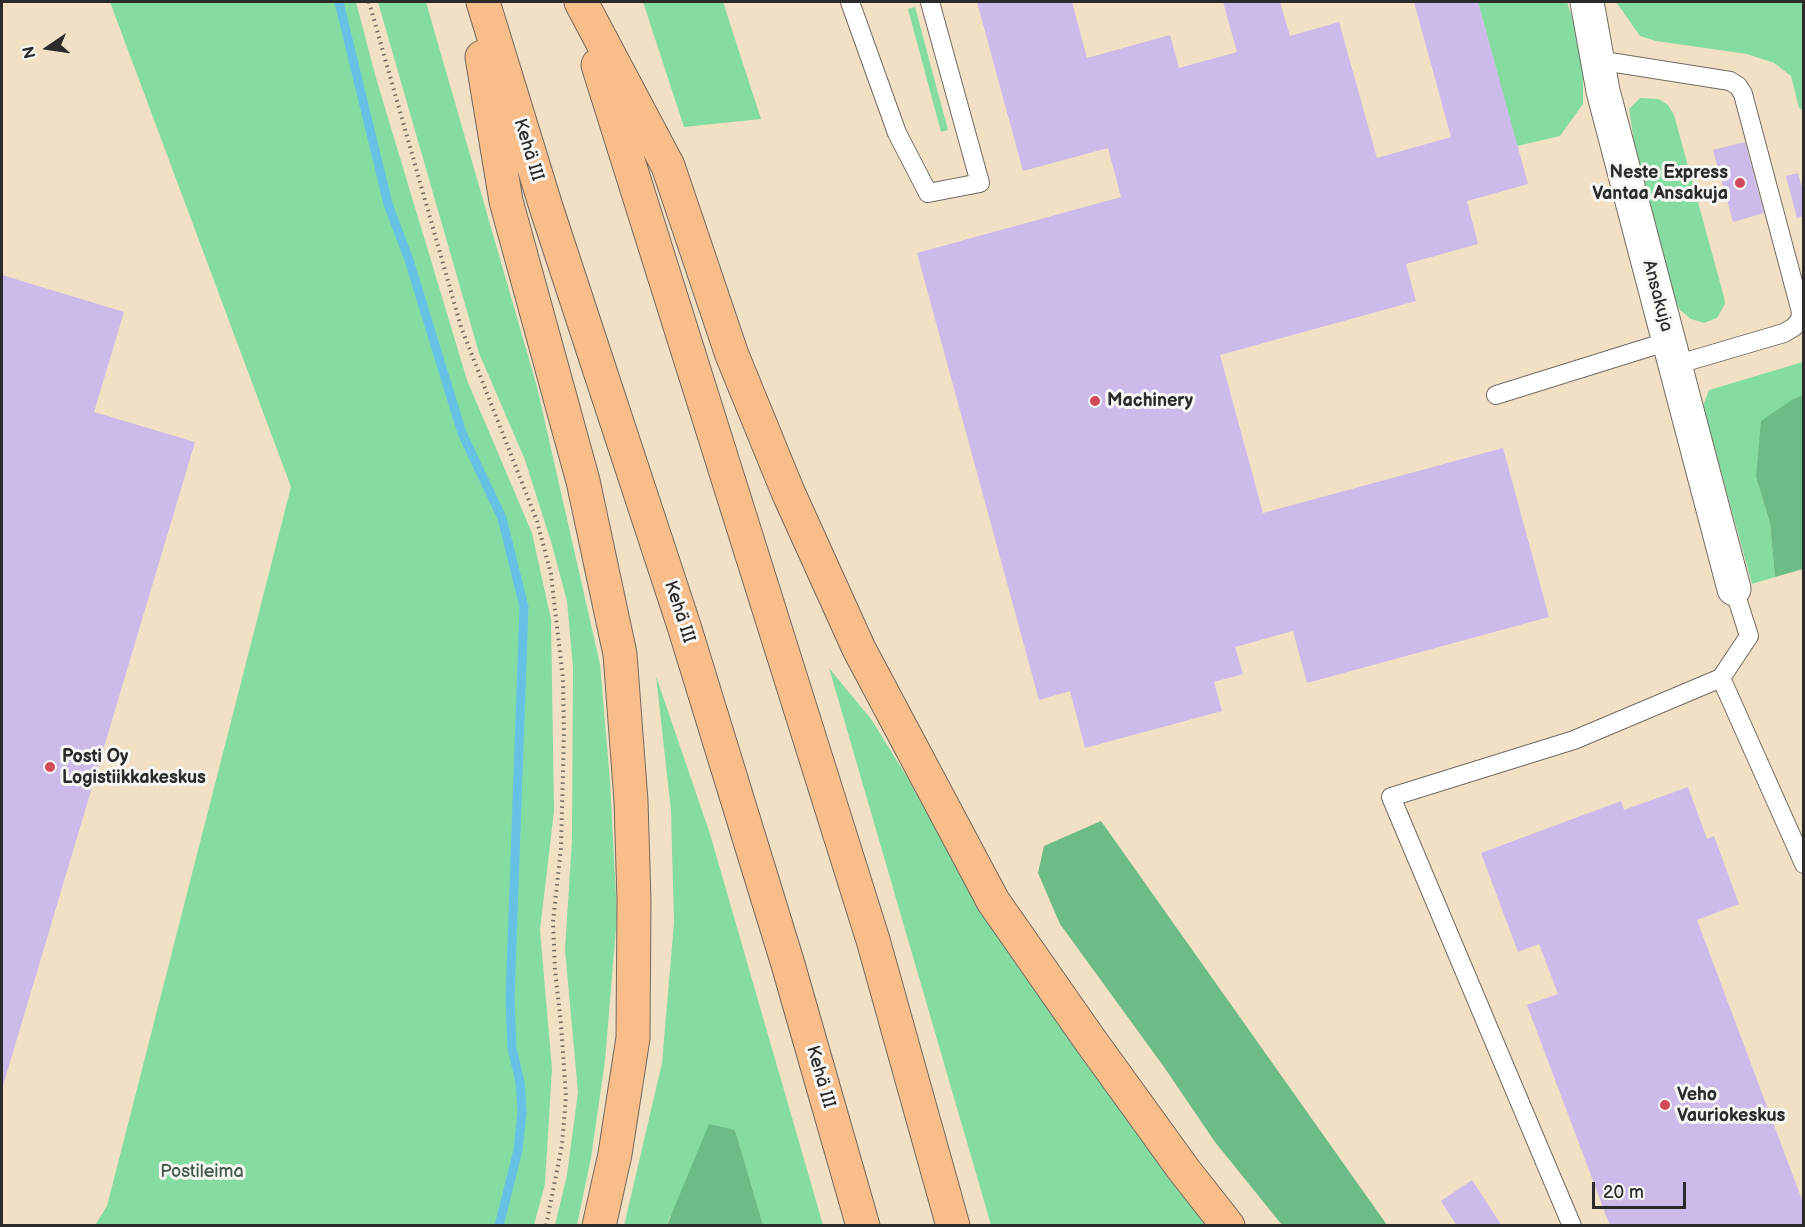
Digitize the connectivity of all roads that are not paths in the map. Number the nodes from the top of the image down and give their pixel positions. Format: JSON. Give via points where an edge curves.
{"nodes":[{"id":1,"x":473,"y":2,"type":"edge"},
{"id":2,"x":483,"y":2,"type":"edge"},
{"id":3,"x":580,"y":2,"type":"edge"},
{"id":4,"x":850,"y":2,"type":"edge"},
{"id":5,"x":930,"y":2,"type":"edge"},
{"id":6,"x":1587,"y":2,"type":"edge"},
{"id":7,"x":1598,"y":60,"type":"junction"},
{"id":8,"x":1672,"y":353,"type":"junction"},
{"id":9,"x":1496,"y":395,"type":"dead end"},
{"id":10,"x":1734,"y":589,"type":"joint"},
{"id":11,"x":1721,"y":678,"type":"junction"},
{"id":12,"x":1803,"y":864,"type":"edge"},
{"id":13,"x":599,"y":1226,"type":"edge"},
{"id":14,"x":863,"y":1226,"type":"edge"},
{"id":15,"x":952,"y":1226,"type":"edge"},
{"id":16,"x":1228,"y":1226,"type":"edge"},
{"id":17,"x":1572,"y":1226,"type":"edge"}],
"edges":[{"from":1,"to":13,"type":"highway","via":[[506,201],[583,481],[620,654],[631,801],[633,1038]]},
{"from":2,"to":14,"type":"highway","name":"Kehä III","via":[[684,626]]},
{"from":3,"to":15,"type":"highway","via":[[873,940]]},
{"from":3,"to":16,"type":"highway","via":[[668,166],[732,355],[859,649],[993,901]]},
{"from":4,"to":5,"type":"lane","via":[[897,133],[928,193],[980,183]]},
{"from":6,"to":7,"type":"street","name":"Ansakuja"},
{"from":7,"to":8,"type":"street","name":"Ansakuja"},
{"from":7,"to":8,"type":"lane","via":[[1730,81],[1738,86],[1801,312],[1800,320],[1784,333]]},
{"from":8,"to":9,"type":"lane"},
{"from":8,"to":10,"type":"street","name":"Ansakuja"},
{"from":10,"to":11,"type":"lane","via":[[1749,636]]},
{"from":11,"to":12,"type":"lane"},
{"from":11,"to":17,"type":"lane","via":[[1574,740],[1391,798]]}]}
